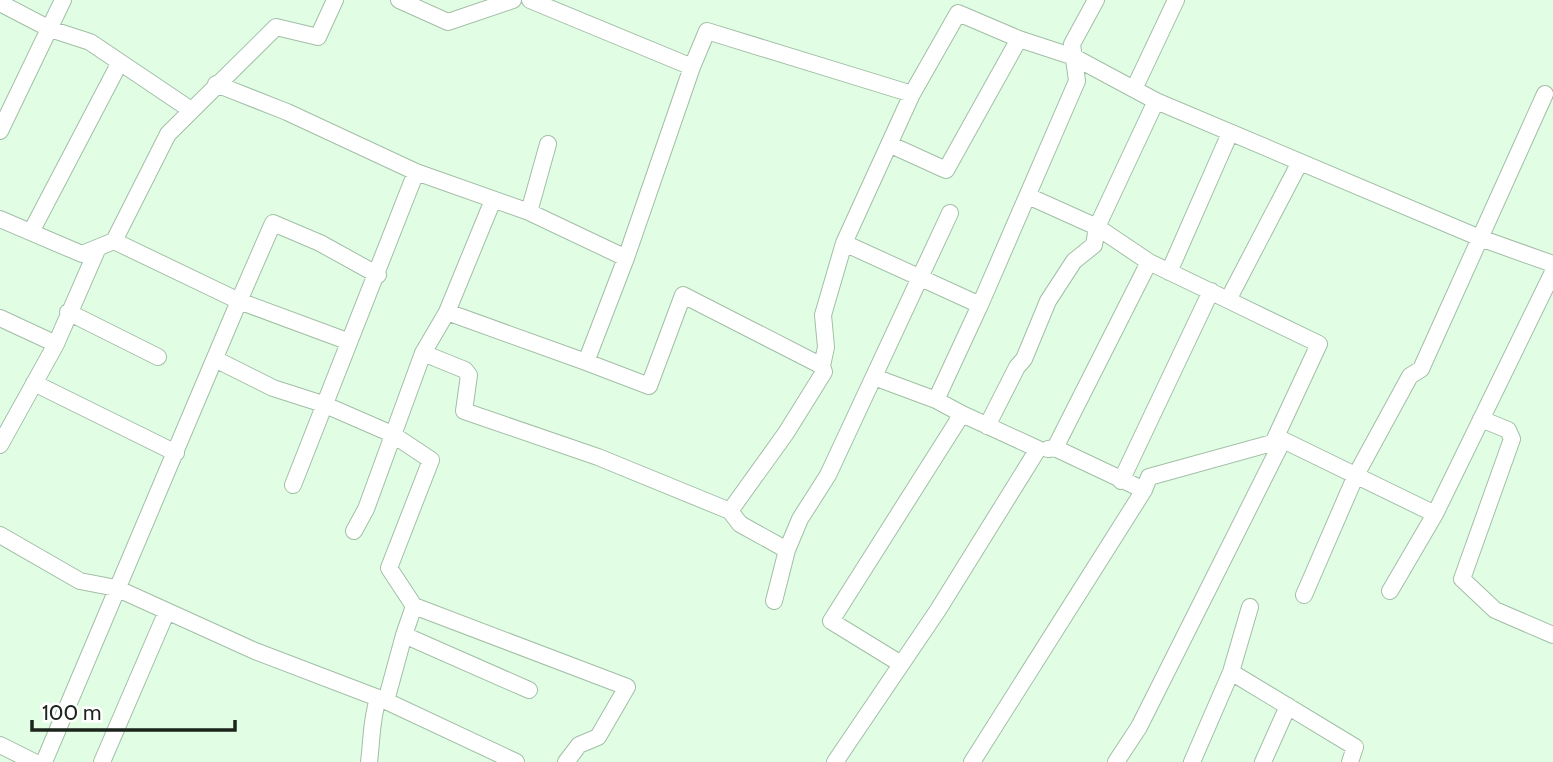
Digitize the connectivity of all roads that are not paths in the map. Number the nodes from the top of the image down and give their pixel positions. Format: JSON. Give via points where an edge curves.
{"nodes":[{"id":1,"x":63,"y":0,"type":"edge"},
{"id":2,"x":335,"y":0,"type":"edge"},
{"id":3,"x":399,"y":0,"type":"edge"},
{"id":4,"x":513,"y":0,"type":"edge"},
{"id":5,"x":530,"y":0,"type":"edge"},
{"id":6,"x":1076,"y":0,"type":"edge"},
{"id":7,"x":1176,"y":0,"type":"edge"},
{"id":8,"x":0,"y":3,"type":"edge"},
{"id":9,"x":1092,"y":7,"type":"edge"},
{"id":10,"x":50,"y":29,"type":"junction"},
{"id":11,"x":1019,"y":39,"type":"junction"},
{"id":12,"x":1074,"y":57,"type":"junction"},
{"id":13,"x":119,"y":64,"type":"junction"},
{"id":14,"x":692,"y":67,"type":"junction"},
{"id":15,"x":216,"y":84,"type":"junction"},
{"id":16,"x":1134,"y":89,"type":"junction"},
{"id":17,"x":912,"y":94,"type":"junction"},
{"id":18,"x":1545,"y":94,"type":"dead end"},
{"id":19,"x":1156,"y":101,"type":"junction"},
{"id":20,"x":191,"y":110,"type":"junction"},
{"id":21,"x":0,"y":131,"type":"edge"},
{"id":22,"x":1230,"y":132,"type":"junction"},
{"id":23,"x":548,"y":144,"type":"dead end"},
{"id":24,"x":891,"y":145,"type":"junction"},
{"id":25,"x":1300,"y":162,"type":"junction"},
{"id":26,"x":416,"y":172,"type":"junction"},
{"id":27,"x":1028,"y":197,"type":"junction"},
{"id":28,"x":494,"y":200,"type":"junction"},
{"id":29,"x":529,"y":212,"type":"junction"},
{"id":30,"x":950,"y":213,"type":"dead end"},
{"id":31,"x":0,"y":219,"type":"edge"},
{"id":32,"x":1097,"y":227,"type":"junction"},
{"id":33,"x":31,"y":232,"type":"junction"},
{"id":34,"x":1480,"y":238,"type":"junction"},
{"id":35,"x":114,"y":241,"type":"junction"},
{"id":36,"x":844,"y":243,"type":"junction"},
{"id":37,"x":97,"y":250,"type":"junction"},
{"id":38,"x":626,"y":258,"type":"junction"},
{"id":39,"x":1149,"y":262,"type":"junction"},
{"id":40,"x":1553,"y":264,"type":"edge"},
{"id":41,"x":1169,"y":272,"type":"junction"},
{"id":42,"x":1553,"y":272,"type":"edge"},
{"id":43,"x":378,"y":275,"type":"junction"},
{"id":44,"x":922,"y":278,"type":"junction"},
{"id":45,"x":1211,"y":292,"type":"junction"},
{"id":46,"x":1228,"y":300,"type":"junction"},
{"id":47,"x":239,"y":301,"type":"junction"},
{"id":48,"x":980,"y":305,"type":"junction"},
{"id":49,"x":68,"y":312,"type":"junction"},
{"id":50,"x":447,"y":312,"type":"junction"},
{"id":51,"x":0,"y":318,"type":"edge"},
{"id":52,"x":347,"y":341,"type":"junction"},
{"id":53,"x":56,"y":344,"type":"junction"},
{"id":54,"x":423,"y":353,"type":"junction"},
{"id":55,"x":158,"y":357,"type":"dead end"},
{"id":56,"x":217,"y":360,"type":"junction"},
{"id":57,"x":586,"y":362,"type":"junction"},
{"id":58,"x":822,"y":366,"type":"junction"},
{"id":59,"x":874,"y":377,"type":"junction"},
{"id":60,"x":34,"y":383,"type":"junction"},
{"id":61,"x":936,"y":400,"type":"junction"},
{"id":62,"x":323,"y":404,"type":"junction"},
{"id":63,"x":962,"y":414,"type":"junction"},
{"id":64,"x":1481,"y":419,"type":"junction"},
{"id":65,"x":987,"y":426,"type":"junction"},
{"id":66,"x":392,"y":433,"type":"junction"},
{"id":67,"x":1278,"y":442,"type":"junction"},
{"id":68,"x":0,"y":444,"type":"edge"},
{"id":69,"x":1055,"y":448,"type":"junction"},
{"id":70,"x":1038,"y":449,"type":"junction"},
{"id":71,"x":176,"y":453,"type":"junction"},
{"id":72,"x":1356,"y":475,"type":"junction"},
{"id":73,"x":1121,"y":481,"type":"junction"},
{"id":74,"x":293,"y":485,"type":"dead end"},
{"id":75,"x":1144,"y":490,"type":"junction"},
{"id":76,"x":730,"y":511,"type":"junction"},
{"id":77,"x":1435,"y":513,"type":"junction"},
{"id":78,"x":354,"y":531,"type":"dead end"},
{"id":79,"x":0,"y":536,"type":"edge"},
{"id":80,"x":787,"y":550,"type":"junction"},
{"id":81,"x":116,"y":588,"type":"junction"},
{"id":82,"x":1390,"y":591,"type":"dead end"},
{"id":83,"x":1304,"y":595,"type":"dead end"},
{"id":84,"x":775,"y":601,"type":"dead end"},
{"id":85,"x":414,"y":606,"type":"junction"},
{"id":86,"x":1250,"y":607,"type":"dead end"},
{"id":87,"x":167,"y":611,"type":"junction"},
{"id":88,"x":404,"y":635,"type":"junction"},
{"id":89,"x":1553,"y":635,"type":"edge"},
{"id":90,"x":901,"y":664,"type":"junction"},
{"id":91,"x":1231,"y":672,"type":"junction"},
{"id":92,"x":529,"y":690,"type":"dead end"},
{"id":93,"x":382,"y":700,"type":"junction"},
{"id":94,"x":1288,"y":706,"type":"junction"},
{"id":95,"x":0,"y":745,"type":"edge"},
{"id":96,"x":34,"y":762,"type":"edge"},
{"id":97,"x":44,"y":762,"type":"edge"},
{"id":98,"x":103,"y":762,"type":"edge"},
{"id":99,"x":369,"y":762,"type":"edge"},
{"id":100,"x":516,"y":762,"type":"edge"},
{"id":101,"x":566,"y":762,"type":"edge"},
{"id":102,"x":835,"y":762,"type":"edge"},
{"id":103,"x":972,"y":762,"type":"edge"},
{"id":104,"x":1116,"y":762,"type":"edge"},
{"id":105,"x":1192,"y":762,"type":"edge"},
{"id":106,"x":1263,"y":762,"type":"edge"},
{"id":107,"x":1350,"y":762,"type":"edge"}],
"edges":[{"from":1,"to":10,"type":"street"},
{"from":2,"to":15,"type":"street","via":[[318,37],[276,27]]},
{"from":3,"to":4,"type":"street","via":[[448,22]]},
{"from":5,"to":14,"type":"street"},
{"from":6,"to":9,"type":"street"},
{"from":7,"to":16,"type":"street"},
{"from":8,"to":10,"type":"street"},
{"from":9,"to":12,"type":"street","via":[[1072,44]]},
{"from":10,"to":13,"type":"street","via":[[90,42]]},
{"from":10,"to":21,"type":"street"},
{"from":11,"to":12,"type":"street"},
{"from":11,"to":17,"type":"street","via":[[958,13]]},
{"from":11,"to":24,"type":"street","via":[[946,170]]},
{"from":12,"to":16,"type":"street"},
{"from":12,"to":27,"type":"street","via":[[1077,82]]},
{"from":13,"to":20,"type":"street","via":[[129,66]]},
{"from":13,"to":33,"type":"street"},
{"from":14,"to":17,"type":"street","via":[[707,32]]},
{"from":14,"to":38,"type":"street"},
{"from":15,"to":20,"type":"street"},
{"from":15,"to":26,"type":"street"},
{"from":16,"to":19,"type":"street"},
{"from":17,"to":24,"type":"street"},
{"from":18,"to":34,"type":"street"},
{"from":19,"to":22,"type":"street"},
{"from":19,"to":32,"type":"street"},
{"from":20,"to":35,"type":"street","via":[[168,134]]},
{"from":22,"to":25,"type":"street"},
{"from":22,"to":41,"type":"street"},
{"from":23,"to":29,"type":"street"},
{"from":24,"to":36,"type":"street"},
{"from":25,"to":34,"type":"street"},
{"from":25,"to":46,"type":"street"},
{"from":26,"to":28,"type":"street"},
{"from":26,"to":43,"type":"street"},
{"from":27,"to":32,"type":"street"},
{"from":27,"to":48,"type":"street"},
{"from":28,"to":29,"type":"street"},
{"from":28,"to":50,"type":"street"},
{"from":29,"to":38,"type":"street"},
{"from":30,"to":44,"type":"street"},
{"from":31,"to":33,"type":"street"},
{"from":32,"to":39,"type":"street"},
{"from":32,"to":65,"type":"street","via":[[1094,245],[1074,261],[1048,302],[1024,359]]},
{"from":33,"to":37,"type":"street","via":[[82,254]]},
{"from":34,"to":40,"type":"street"},
{"from":34,"to":72,"type":"street","via":[[1420,369],[1410,376]]},
{"from":35,"to":37,"type":"street"},
{"from":35,"to":47,"type":"street"},
{"from":36,"to":44,"type":"street"},
{"from":36,"to":58,"type":"street","via":[[823,315],[826,347]]},
{"from":37,"to":49,"type":"street"},
{"from":38,"to":57,"type":"street"},
{"from":39,"to":41,"type":"street"},
{"from":39,"to":69,"type":"street"},
{"from":41,"to":45,"type":"street"},
{"from":42,"to":64,"type":"street"},
{"from":43,"to":47,"type":"street","via":[[273,223]]},
{"from":43,"to":52,"type":"street"},
{"from":44,"to":48,"type":"street"},
{"from":44,"to":59,"type":"street"},
{"from":45,"to":46,"type":"street"},
{"from":45,"to":73,"type":"street"},
{"from":46,"to":67,"type":"street","via":[[1319,344]]},
{"from":47,"to":52,"type":"street"},
{"from":47,"to":56,"type":"street"},
{"from":48,"to":61,"type":"street"},
{"from":49,"to":53,"type":"street"},
{"from":49,"to":55,"type":"street"},
{"from":50,"to":54,"type":"street"},
{"from":50,"to":57,"type":"street"},
{"from":51,"to":53,"type":"street"},
{"from":52,"to":62,"type":"street"},
{"from":53,"to":60,"type":"street"},
{"from":54,"to":66,"type":"street"},
{"from":54,"to":76,"type":"street","via":[[469,375],[464,411],[598,457]]},
{"from":56,"to":62,"type":"street","via":[[273,388]]},
{"from":56,"to":71,"type":"street"},
{"from":57,"to":58,"type":"street","via":[[649,386],[683,295]]},
{"from":58,"to":76,"type":"street","via":[[824,372],[786,433]]},
{"from":59,"to":61,"type":"street"},
{"from":59,"to":80,"type":"street"},
{"from":60,"to":68,"type":"street"},
{"from":60,"to":71,"type":"street"},
{"from":61,"to":63,"type":"street"},
{"from":62,"to":66,"type":"street"},
{"from":62,"to":74,"type":"street"},
{"from":63,"to":65,"type":"street"},
{"from":63,"to":90,"type":"street","via":[[831,621]]},
{"from":64,"to":77,"type":"street"},
{"from":64,"to":89,"type":"street","via":[[1508,430],[1513,439],[1462,579],[1495,610]]},
{"from":65,"to":70,"type":"street"},
{"from":66,"to":78,"type":"street"},
{"from":66,"to":85,"type":"street","via":[[431,460],[389,568]]},
{"from":67,"to":72,"type":"street"},
{"from":67,"to":75,"type":"street","via":[[1149,477]]},
{"from":67,"to":104,"type":"street","via":[[1139,727]]},
{"from":69,"to":70,"type":"street"},
{"from":69,"to":73,"type":"street"},
{"from":70,"to":90,"type":"street"},
{"from":71,"to":81,"type":"street"},
{"from":72,"to":77,"type":"street"},
{"from":72,"to":83,"type":"street"},
{"from":73,"to":75,"type":"street"},
{"from":75,"to":103,"type":"street"},
{"from":76,"to":80,"type":"street","via":[[740,524]]},
{"from":77,"to":82,"type":"street"},
{"from":79,"to":81,"type":"street","via":[[80,582]]},
{"from":80,"to":84,"type":"street"},
{"from":81,"to":87,"type":"street"},
{"from":81,"to":97,"type":"street"},
{"from":85,"to":88,"type":"street"},
{"from":85,"to":101,"type":"street","via":[[626,687],[598,737],[579,745]]},
{"from":86,"to":91,"type":"street"},
{"from":87,"to":93,"type":"street"},
{"from":87,"to":98,"type":"street"},
{"from":88,"to":92,"type":"street"},
{"from":88,"to":93,"type":"street"},
{"from":90,"to":102,"type":"street"},
{"from":91,"to":94,"type":"street"},
{"from":91,"to":105,"type":"street"},
{"from":93,"to":99,"type":"street","via":[[370,722]]},
{"from":93,"to":100,"type":"street"},
{"from":94,"to":106,"type":"street"},
{"from":94,"to":107,"type":"street","via":[[1354,747]]},
{"from":95,"to":96,"type":"street"}]}
